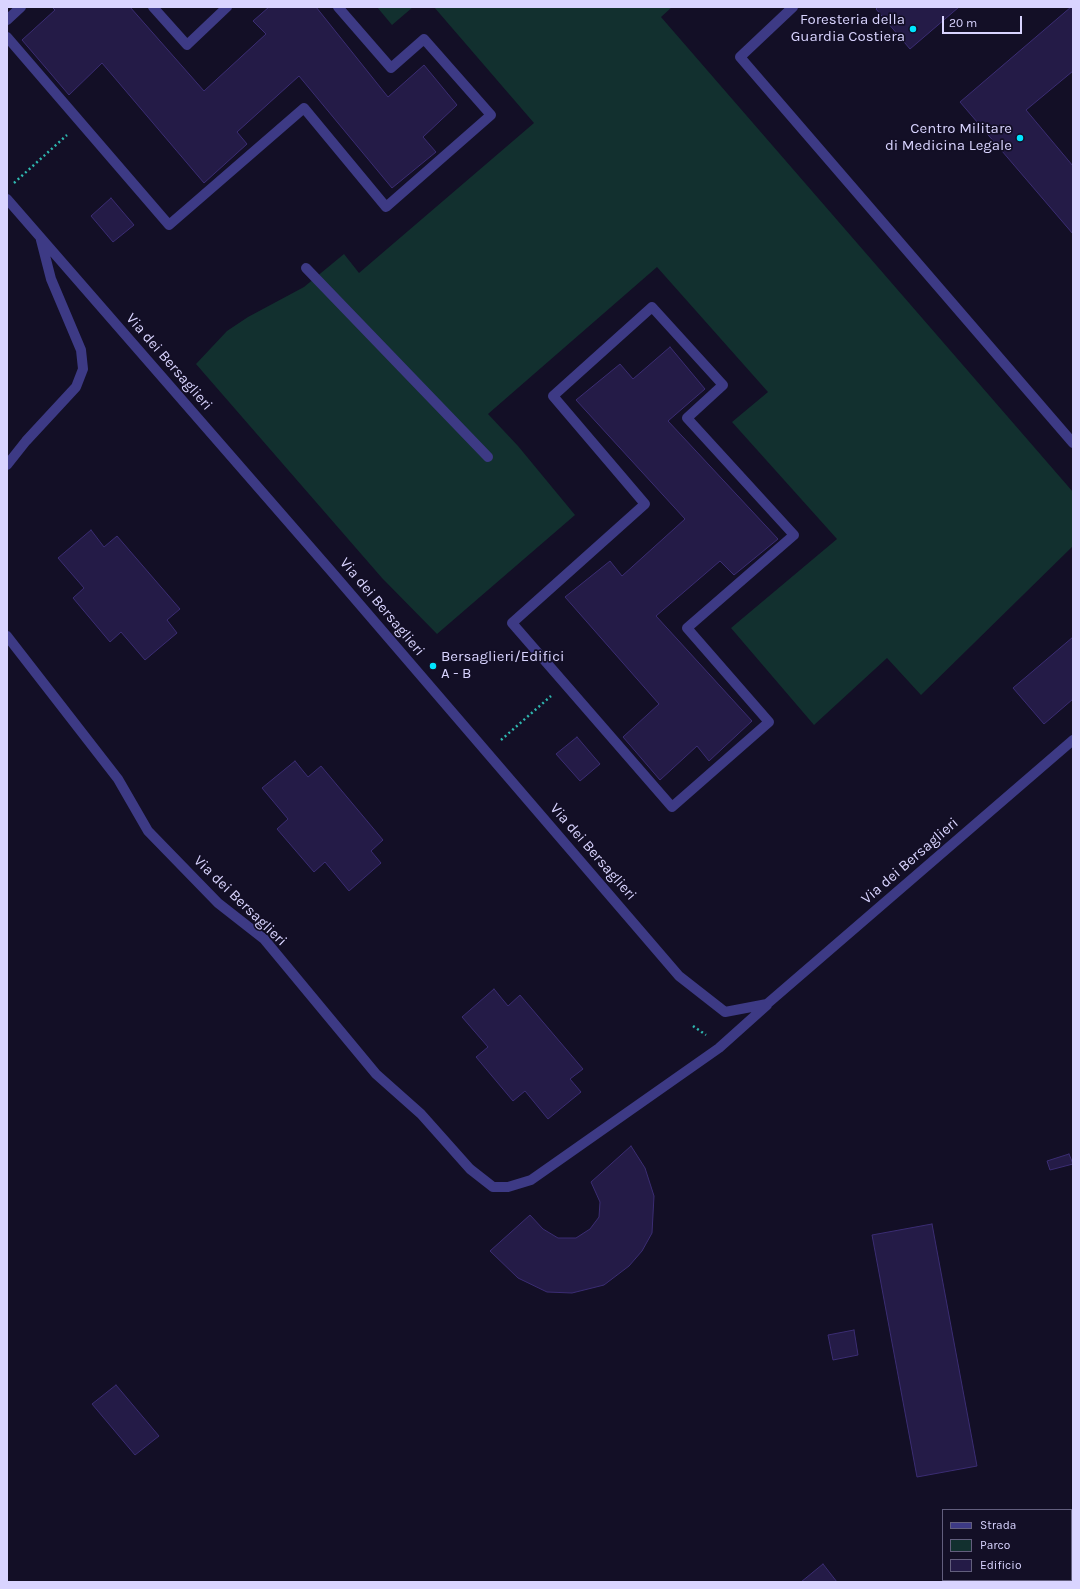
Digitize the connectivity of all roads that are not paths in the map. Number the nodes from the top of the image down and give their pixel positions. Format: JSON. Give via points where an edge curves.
{"nodes":[{"id":1,"x":21,"y":7,"type":"edge"},
{"id":2,"x":153,"y":7,"type":"edge"},
{"id":3,"x":227,"y":7,"type":"edge"},
{"id":4,"x":338,"y":7,"type":"edge"},
{"id":5,"x":793,"y":7,"type":"edge"},
{"id":6,"x":7,"y":20,"type":"edge"},
{"id":7,"x":7,"y":37,"type":"edge"},
{"id":8,"x":7,"y":199,"type":"edge"},
{"id":9,"x":40,"y":238,"type":"junction"},
{"id":10,"x":306,"y":268,"type":"dead end"},
{"id":11,"x":1073,"y":443,"type":"edge"},
{"id":12,"x":488,"y":457,"type":"dead end"},
{"id":13,"x":7,"y":465,"type":"edge"},
{"id":14,"x":7,"y":636,"type":"edge"},
{"id":15,"x":1073,"y":740,"type":"edge"},
{"id":16,"x":672,"y":807,"type":"joint"},
{"id":17,"x":767,"y":1004,"type":"junction"}],
"edges":[{"from":1,"to":6,"type":"street"},
{"from":2,"to":3,"type":"street","via":[[187,45]]},
{"from":4,"to":7,"type":"street","via":[[391,68],[424,39],[491,115],[386,207],[304,108],[169,225]]},
{"from":5,"to":11,"type":"street","via":[[740,57]]},
{"from":8,"to":9,"type":"street","name":"Via dei Bersaglieri"},
{"from":9,"to":13,"type":"street","name":"Via dei Bersaglieri","via":[[51,279],[81,350],[84,368],[76,387]]},
{"from":9,"to":17,"type":"street","name":"Via dei Bersaglieri","via":[[331,571],[679,976],[725,1012]]},
{"from":10,"to":12,"type":"street"},
{"from":14,"to":17,"type":"street","name":"Via dei Bersaglieri","via":[[118,779],[148,831],[218,903],[264,940],[376,1074],[421,1114],[470,1169],[493,1187],[508,1187],[531,1180],[719,1048]]},
{"from":15,"to":17,"type":"street","name":"Via dei Bersaglieri"},
{"from":16,"to":16,"type":"street","via":[[512,622],[645,504],[553,396],[652,307],[723,385],[687,418],[794,535],[687,628],[769,722]]}]}
